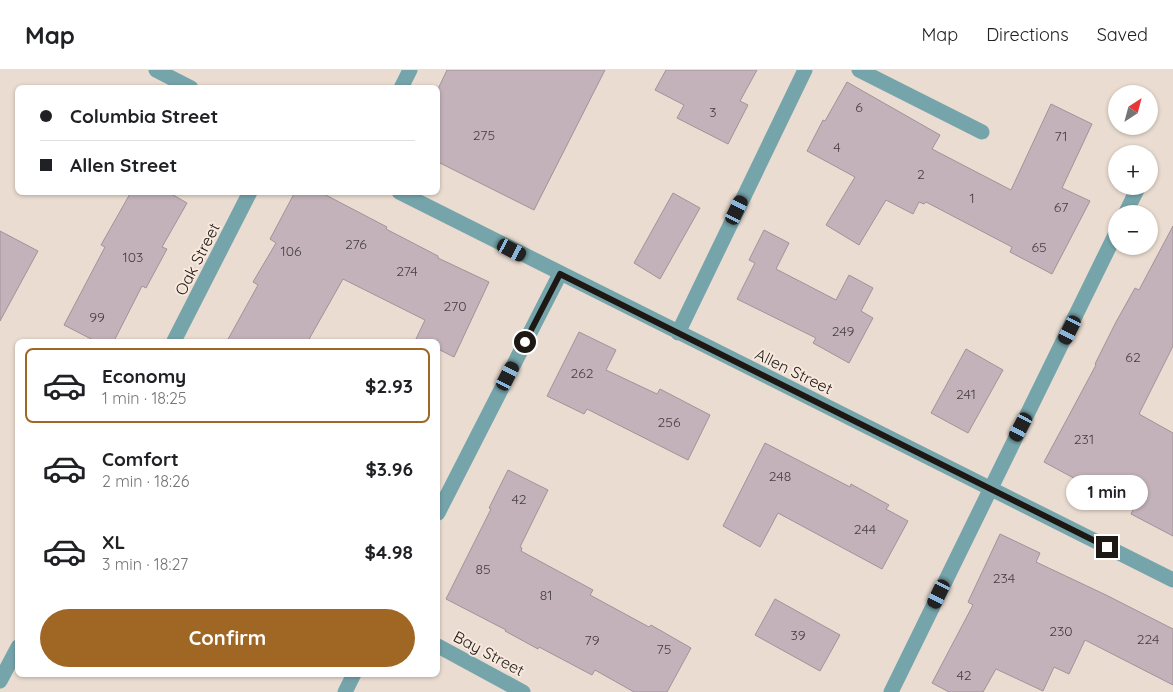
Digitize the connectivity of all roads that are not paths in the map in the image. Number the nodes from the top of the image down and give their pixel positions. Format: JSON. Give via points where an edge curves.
{"nodes":[{"id":1,"x":156,"y":70,"type":"edge"},
{"id":2,"x":410,"y":70,"type":"edge"},
{"id":3,"x":805,"y":70,"type":"edge"},
{"id":4,"x":860,"y":70,"type":"edge"},
{"id":5,"x":185,"y":85,"type":"edge"},
{"id":6,"x":402,"y":85,"type":"edge"},
{"id":7,"x":982,"y":132,"type":"dead end"},
{"id":8,"x":248,"y":195,"type":"edge"},
{"id":9,"x":405,"y":195,"type":"edge"},
{"id":10,"x":1108,"y":250,"type":"edge"},
{"id":11,"x":560,"y":274,"type":"junction"},
{"id":12,"x":678,"y":332,"type":"junction"},
{"id":13,"x":175,"y":339,"type":"edge"},
{"id":14,"x":991,"y":489,"type":"junction"},
{"id":15,"x":440,"y":509,"type":"edge"},
{"id":16,"x":1173,"y":580,"type":"edge"},
{"id":17,"x":440,"y":647,"type":"edge"},
{"id":18,"x":15,"y":652,"type":"edge"},
{"id":19,"x":352,"y":677,"type":"edge"},
{"id":20,"x":0,"y":681,"type":"edge"},
{"id":21,"x":344,"y":692,"type":"edge"},
{"id":22,"x":523,"y":692,"type":"edge"},
{"id":23,"x":891,"y":692,"type":"edge"}],
"edges":[{"from":1,"to":5,"type":"street"},
{"from":2,"to":6,"type":"street"},
{"from":3,"to":12,"type":"street"},
{"from":4,"to":7,"type":"street"},
{"from":8,"to":13,"type":"street","name":"Oak Street"},
{"from":9,"to":11,"type":"street","name":"Allen Street"},
{"from":10,"to":14,"type":"street"},
{"from":11,"to":12,"type":"street","name":"Allen Street"},
{"from":11,"to":15,"type":"street"},
{"from":12,"to":14,"type":"street","name":"Allen Street"},
{"from":14,"to":16,"type":"street","name":"Allen Street"},
{"from":14,"to":23,"type":"street"},
{"from":17,"to":22,"type":"street","name":"Bay Street"},
{"from":18,"to":20,"type":"street"},
{"from":19,"to":21,"type":"street"}]}
